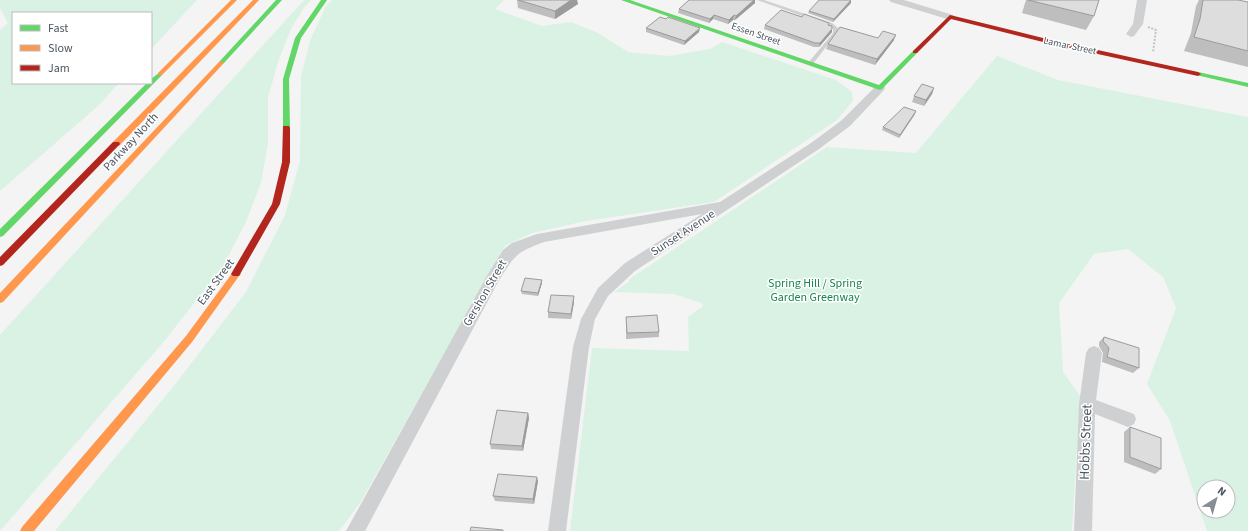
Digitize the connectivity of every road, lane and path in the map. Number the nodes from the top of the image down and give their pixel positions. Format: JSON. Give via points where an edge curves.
{"nodes":[{"id":1,"x":234,"y":0,"type":"edge"},
{"id":2,"x":256,"y":0,"type":"edge"},
{"id":3,"x":279,"y":0,"type":"edge"},
{"id":4,"x":324,"y":0,"type":"edge"},
{"id":5,"x":624,"y":0,"type":"edge"},
{"id":6,"x":759,"y":0,"type":"edge"},
{"id":7,"x":894,"y":0,"type":"edge"},
{"id":8,"x":1142,"y":0,"type":"edge"},
{"id":9,"x":283,"y":9,"type":"dead end"},
{"id":10,"x":950,"y":17,"type":"junction"},
{"id":11,"x":1131,"y":34,"type":"dead end"},
{"id":12,"x":810,"y":64,"type":"junction"},
{"id":13,"x":152,"y":82,"type":"edge"},
{"id":14,"x":150,"y":84,"type":"edge"},
{"id":15,"x":202,"y":84,"type":"junction"},
{"id":16,"x":1248,"y":85,"type":"edge"},
{"id":17,"x":880,"y":88,"type":"junction"},
{"id":18,"x":727,"y":205,"type":"junction"},
{"id":19,"x":0,"y":234,"type":"edge"},
{"id":20,"x":0,"y":263,"type":"edge"},
{"id":21,"x":0,"y":299,"type":"edge"},
{"id":22,"x":1094,"y":353,"type":"dead end"},
{"id":23,"x":1087,"y":404,"type":"junction"},
{"id":24,"x":1128,"y":419,"type":"dead end"},
{"id":25,"x":26,"y":531,"type":"edge"},
{"id":26,"x":355,"y":531,"type":"edge"},
{"id":27,"x":557,"y":531,"type":"edge"},
{"id":28,"x":1083,"y":531,"type":"edge"}],
"edges":[{"from":1,"to":13,"type":"main road"},
{"from":2,"to":20,"type":"main road"},
{"from":3,"to":15,"type":"main road","name":"Parkway North"},
{"from":4,"to":25,"type":"main road","name":"East Street","via":[[298,38],[286,79],[286,162],[276,204],[242,268],[189,339]]},
{"from":5,"to":12,"type":"main road","name":"Essen Street"},
{"from":6,"to":12,"type":"lane","via":[[836,28],[835,33]]},
{"from":7,"to":10,"type":"street","name":"Lamar Street"},
{"from":8,"to":11,"type":"street","via":[[1138,24]]},
{"from":9,"to":15,"type":"main road","via":[[225,72]]},
{"from":10,"to":16,"type":"main road","name":"Lamar Street"},
{"from":10,"to":17,"type":"main road","name":"Sunset Avenue"},
{"from":12,"to":17,"type":"main road","name":"Essen Street"},
{"from":14,"to":19,"type":"main road"},
{"from":15,"to":21,"type":"main road","name":"Parkway North"},
{"from":17,"to":18,"type":"street","name":"Sunset Avenue","via":[[846,123]]},
{"from":18,"to":26,"type":"street","name":"Gershon Street","via":[[542,237],[517,247],[508,254],[492,278]]},
{"from":18,"to":27,"type":"street","name":"Sunset Avenue","via":[[630,267],[603,292],[588,319],[581,348]]},
{"from":22,"to":23,"type":"street","name":"Hobbs Street"},
{"from":23,"to":24,"type":"street"},
{"from":23,"to":28,"type":"street","name":"Hobbs Street"}]}
